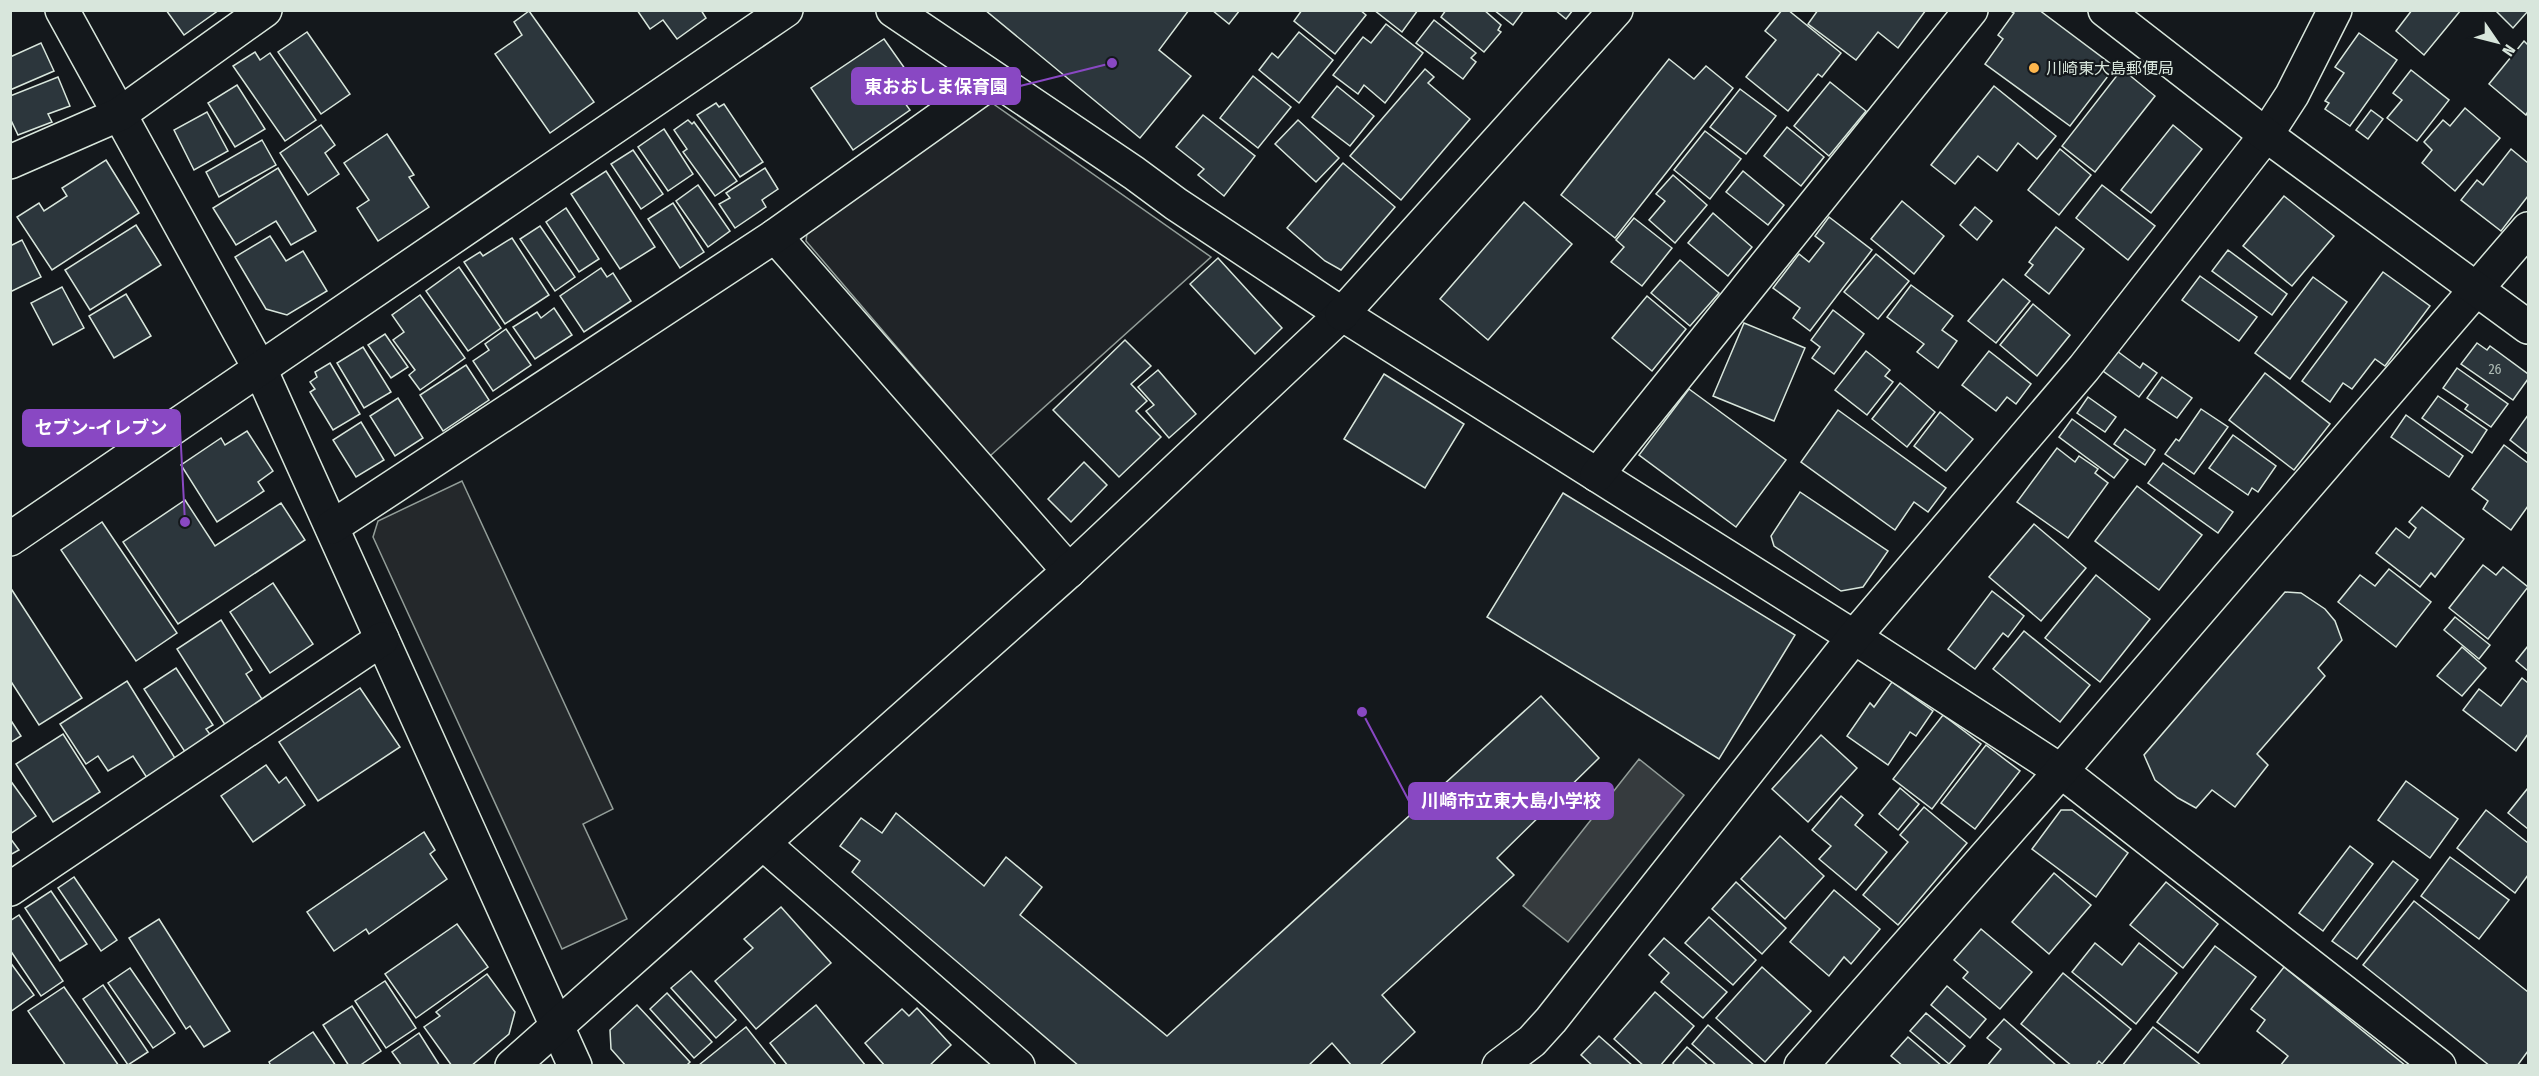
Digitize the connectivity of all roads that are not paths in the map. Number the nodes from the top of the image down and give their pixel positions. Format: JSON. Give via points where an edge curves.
{"nodes":[{"id":1,"x":62,"y":10,"type":"edge"},
{"id":2,"x":265,"y":10,"type":"edge"},
{"id":3,"x":786,"y":10,"type":"edge"},
{"id":4,"x":893,"y":10,"type":"edge"},
{"id":5,"x":1616,"y":10,"type":"edge"},
{"id":6,"x":1971,"y":10,"type":"edge"},
{"id":7,"x":2105,"y":10,"type":"edge"},
{"id":8,"x":2335,"y":10,"type":"edge"},
{"id":9,"x":994,"y":80,"type":"junction"},
{"id":10,"x":120,"y":114,"type":"junction"},
{"id":11,"x":2266,"y":135,"type":"junction"},
{"id":12,"x":10,"y":162,"type":"edge"},
{"id":13,"x":2529,"y":229,"type":"edge"},
{"id":14,"x":775,"y":236,"type":"junction"},
{"id":15,"x":2476,"y":289,"type":"junction"},
{"id":16,"x":1342,"y":314,"type":"junction"},
{"id":17,"x":2529,"y":327,"type":"edge"},
{"id":18,"x":260,"y":369,"type":"junction"},
{"id":19,"x":1597,"y":475,"type":"junction"},
{"id":20,"x":332,"y":527,"type":"junction"},
{"id":21,"x":10,"y":539,"type":"edge"},
{"id":22,"x":1069,"y":571,"type":"junction"},
{"id":23,"x":1854,"y":637,"type":"junction"},
{"id":24,"x":382,"y":639,"type":"junction"},
{"id":25,"x":2061,"y":771,"type":"junction"},
{"id":26,"x":764,"y":844,"type":"junction"},
{"id":27,"x":10,"y":889,"type":"edge"},
{"id":28,"x":556,"y":1025,"type":"junction"},
{"id":29,"x":512,"y":1065,"type":"edge"},
{"id":30,"x":575,"y":1065,"type":"edge"},
{"id":31,"x":1018,"y":1065,"type":"edge"},
{"id":32,"x":1499,"y":1065,"type":"edge"},
{"id":33,"x":1801,"y":1065,"type":"edge"},
{"id":34,"x":2439,"y":1065,"type":"edge"}],
"edges":[{"from":1,"to":10,"type":"street"},
{"from":2,"to":10,"type":"street"},
{"from":3,"to":18,"type":"street"},
{"from":4,"to":9,"type":"street"},
{"from":5,"to":16,"type":"street"},
{"from":6,"to":19,"type":"street"},
{"from":7,"to":11,"type":"street"},
{"from":8,"to":11,"type":"street","via":[[2292,95]]},
{"from":9,"to":14,"type":"street"},
{"from":9,"to":16,"type":"street"},
{"from":10,"to":12,"type":"street"},
{"from":10,"to":18,"type":"street"},
{"from":11,"to":15,"type":"street"},
{"from":11,"to":23,"type":"street","via":[[2084,368]]},
{"from":13,"to":15,"type":"street"},
{"from":14,"to":20,"type":"street"},
{"from":14,"to":22,"type":"street"},
{"from":15,"to":17,"type":"street"},
{"from":15,"to":25,"type":"street"},
{"from":16,"to":19,"type":"street"},
{"from":16,"to":22,"type":"street"},
{"from":18,"to":20,"type":"street"},
{"from":18,"to":21,"type":"street"},
{"from":19,"to":23,"type":"street"},
{"from":20,"to":24,"type":"street"},
{"from":22,"to":26,"type":"street"},
{"from":23,"to":25,"type":"street"},
{"from":23,"to":32,"type":"street","via":[[1551,1020],[1532,1041]]},
{"from":24,"to":27,"type":"street"},
{"from":24,"to":28,"type":"street"},
{"from":25,"to":33,"type":"street"},
{"from":25,"to":34,"type":"street"},
{"from":26,"to":28,"type":"street"},
{"from":26,"to":31,"type":"street"},
{"from":28,"to":29,"type":"street"},
{"from":28,"to":30,"type":"street"}]}
